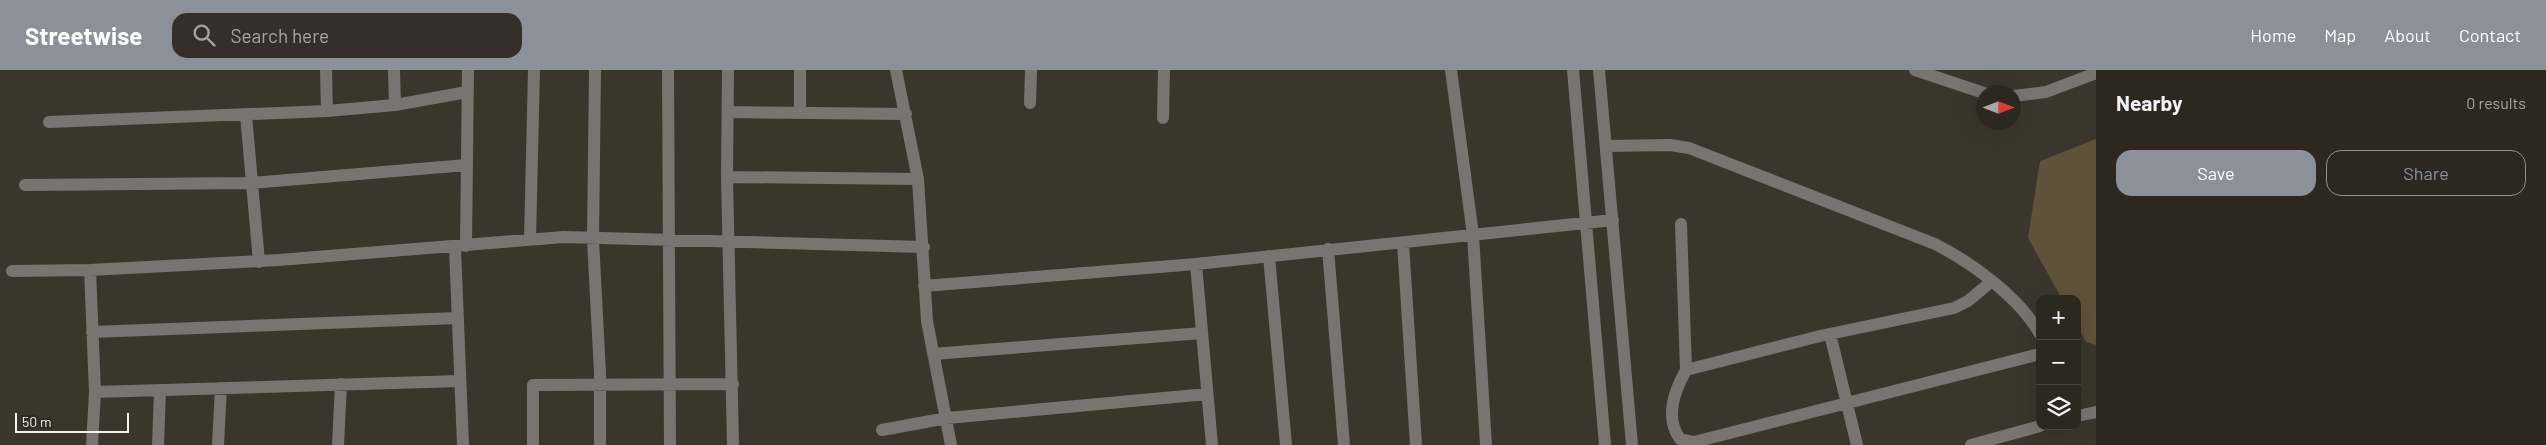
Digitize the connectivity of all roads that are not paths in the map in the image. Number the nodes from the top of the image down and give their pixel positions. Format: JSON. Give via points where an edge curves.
{"nodes":[{"id":1,"x":326,"y":70,"type":"edge"},
{"id":2,"x":394,"y":70,"type":"edge"},
{"id":3,"x":468,"y":70,"type":"edge"},
{"id":4,"x":534,"y":70,"type":"edge"},
{"id":5,"x":595,"y":70,"type":"edge"},
{"id":6,"x":668,"y":70,"type":"edge"},
{"id":7,"x":728,"y":70,"type":"edge"},
{"id":8,"x":800,"y":70,"type":"edge"},
{"id":9,"x":896,"y":70,"type":"edge"},
{"id":10,"x":1031,"y":70,"type":"edge"},
{"id":11,"x":1164,"y":70,"type":"edge"},
{"id":12,"x":1451,"y":70,"type":"edge"},
{"id":13,"x":1573,"y":70,"type":"edge"},
{"id":14,"x":1599,"y":70,"type":"edge"},
{"id":15,"x":1915,"y":70,"type":"edge"},
{"id":16,"x":2096,"y":73,"type":"edge"},
{"id":17,"x":1948,"y":76,"type":"edge"},
{"id":18,"x":1976,"y":89,"type":"edge"},
{"id":19,"x":468,"y":92,"type":"junction"},
{"id":20,"x":2021,"y":95,"type":"edge"},
{"id":21,"x":1030,"y":103,"type":"dead end"},
{"id":22,"x":395,"y":105,"type":"junction"},
{"id":23,"x":327,"y":111,"type":"junction"},
{"id":24,"x":728,"y":112,"type":"junction"},
{"id":25,"x":800,"y":113,"type":"junction"},
{"id":26,"x":906,"y":114,"type":"junction"},
{"id":27,"x":246,"y":115,"type":"junction"},
{"id":28,"x":1163,"y":118,"type":"dead end"},
{"id":29,"x":49,"y":122,"type":"dead end"},
{"id":30,"x":1606,"y":146,"type":"junction"},
{"id":31,"x":467,"y":165,"type":"junction"},
{"id":32,"x":727,"y":177,"type":"junction"},
{"id":33,"x":918,"y":178,"type":"junction"},
{"id":34,"x":252,"y":183,"type":"junction"},
{"id":35,"x":25,"y":185,"type":"dead end"},
{"id":36,"x":1613,"y":220,"type":"junction"},
{"id":37,"x":1586,"y":223,"type":"junction"},
{"id":38,"x":1680,"y":224,"type":"dead end"},
{"id":39,"x":1473,"y":235,"type":"junction"},
{"id":40,"x":530,"y":239,"type":"junction"},
{"id":41,"x":593,"y":240,"type":"junction"},
{"id":42,"x":668,"y":241,"type":"junction"},
{"id":43,"x":730,"y":243,"type":"junction"},
{"id":44,"x":1402,"y":243,"type":"junction"},
{"id":45,"x":461,"y":247,"type":"junction"},
{"id":46,"x":924,"y":247,"type":"junction"},
{"id":47,"x":1328,"y":249,"type":"junction"},
{"id":48,"x":1269,"y":256,"type":"junction"},
{"id":49,"x":259,"y":262,"type":"junction"},
{"id":50,"x":1196,"y":264,"type":"junction"},
{"id":51,"x":90,"y":270,"type":"junction"},
{"id":52,"x":12,"y":271,"type":"dead end"},
{"id":53,"x":1992,"y":281,"type":"junction"},
{"id":54,"x":924,"y":286,"type":"junction"},
{"id":55,"x":458,"y":318,"type":"junction"},
{"id":56,"x":2036,"y":327,"type":"edge"},
{"id":57,"x":92,"y":332,"type":"junction"},
{"id":58,"x":1202,"y":333,"type":"junction"},
{"id":59,"x":1830,"y":334,"type":"junction"},
{"id":60,"x":934,"y":354,"type":"junction"},
{"id":61,"x":2036,"y":355,"type":"edge"},
{"id":62,"x":1686,"y":370,"type":"junction"},
{"id":63,"x":460,"y":381,"type":"junction"},
{"id":64,"x":600,"y":383,"type":"junction"},
{"id":65,"x":669,"y":383,"type":"junction"},
{"id":66,"x":341,"y":384,"type":"junction"},
{"id":67,"x":733,"y":384,"type":"junction"},
{"id":68,"x":221,"y":388,"type":"junction"},
{"id":69,"x":160,"y":390,"type":"junction"},
{"id":70,"x":95,"y":392,"type":"junction"},
{"id":71,"x":1207,"y":394,"type":"junction"},
{"id":72,"x":1846,"y":403,"type":"junction"},
{"id":73,"x":2096,"y":412,"type":"edge"},
{"id":74,"x":2081,"y":415,"type":"edge"},
{"id":75,"x":947,"y":418,"type":"junction"},
{"id":76,"x":2036,"y":427,"type":"edge"},
{"id":77,"x":882,"y":430,"type":"dead end"},
{"id":78,"x":92,"y":445,"type":"edge"},
{"id":79,"x":158,"y":445,"type":"edge"},
{"id":80,"x":218,"y":445,"type":"edge"},
{"id":81,"x":338,"y":445,"type":"edge"},
{"id":82,"x":463,"y":445,"type":"edge"},
{"id":83,"x":533,"y":445,"type":"edge"},
{"id":84,"x":600,"y":445,"type":"edge"},
{"id":85,"x":670,"y":445,"type":"edge"},
{"id":86,"x":733,"y":445,"type":"edge"},
{"id":87,"x":951,"y":445,"type":"edge"},
{"id":88,"x":1212,"y":445,"type":"edge"},
{"id":89,"x":1286,"y":445,"type":"edge"},
{"id":90,"x":1344,"y":445,"type":"edge"},
{"id":91,"x":1416,"y":445,"type":"edge"},
{"id":92,"x":1486,"y":445,"type":"edge"},
{"id":93,"x":1605,"y":445,"type":"edge"},
{"id":94,"x":1632,"y":445,"type":"edge"},
{"id":95,"x":1857,"y":445,"type":"edge"},
{"id":96,"x":1971,"y":445,"type":"edge"}],
"edges":[{"from":1,"to":23,"type":"street"},
{"from":2,"to":22,"type":"street"},
{"from":3,"to":19,"type":"street"},
{"from":4,"to":40,"type":"street"},
{"from":5,"to":41,"type":"street"},
{"from":6,"to":42,"type":"street"},
{"from":7,"to":24,"type":"street"},
{"from":8,"to":25,"type":"street"},
{"from":9,"to":26,"type":"street"},
{"from":10,"to":21,"type":"street"},
{"from":11,"to":28,"type":"street"},
{"from":12,"to":39,"type":"street"},
{"from":13,"to":37,"type":"street"},
{"from":14,"to":30,"type":"street"},
{"from":15,"to":17,"type":"street"},
{"from":16,"to":20,"type":"street","via":[[2046,92]]},
{"from":17,"to":18,"type":"street"},
{"from":19,"to":22,"type":"street"},
{"from":19,"to":31,"type":"street"},
{"from":22,"to":23,"type":"street"},
{"from":23,"to":27,"type":"street"},
{"from":24,"to":25,"type":"street"},
{"from":24,"to":32,"type":"street"},
{"from":25,"to":26,"type":"street"},
{"from":26,"to":33,"type":"street"},
{"from":27,"to":29,"type":"street"},
{"from":27,"to":34,"type":"street"},
{"from":30,"to":36,"type":"street"},
{"from":30,"to":53,"type":"street","via":[[1670,144],[1689,148],[1935,244],[1966,261]]},
{"from":31,"to":34,"type":"street"},
{"from":31,"to":45,"type":"street"},
{"from":32,"to":33,"type":"street"},
{"from":32,"to":43,"type":"street"},
{"from":33,"to":46,"type":"street"},
{"from":34,"to":35,"type":"street"},
{"from":34,"to":49,"type":"street"},
{"from":36,"to":37,"type":"street"},
{"from":36,"to":94,"type":"street"},
{"from":37,"to":39,"type":"street"},
{"from":37,"to":93,"type":"street"},
{"from":38,"to":62,"type":"street"},
{"from":39,"to":44,"type":"street"},
{"from":39,"to":92,"type":"street"},
{"from":40,"to":41,"type":"street","via":[[564,237]]},
{"from":40,"to":45,"type":"street"},
{"from":41,"to":42,"type":"street"},
{"from":41,"to":64,"type":"street"},
{"from":42,"to":43,"type":"street"},
{"from":42,"to":65,"type":"street"},
{"from":43,"to":46,"type":"street"},
{"from":43,"to":67,"type":"street"},
{"from":44,"to":47,"type":"street"},
{"from":44,"to":91,"type":"street"},
{"from":45,"to":49,"type":"street"},
{"from":45,"to":55,"type":"street"},
{"from":46,"to":54,"type":"street"},
{"from":47,"to":48,"type":"street"},
{"from":47,"to":90,"type":"street"},
{"from":48,"to":50,"type":"street"},
{"from":48,"to":89,"type":"street"},
{"from":49,"to":51,"type":"street"},
{"from":50,"to":54,"type":"street"},
{"from":50,"to":58,"type":"street"},
{"from":51,"to":52,"type":"street"},
{"from":51,"to":57,"type":"street"},
{"from":53,"to":56,"type":"street"},
{"from":53,"to":59,"type":"street","via":[[1954,308]]},
{"from":54,"to":60,"type":"street"},
{"from":55,"to":57,"type":"street"},
{"from":55,"to":63,"type":"street"},
{"from":57,"to":70,"type":"street"},
{"from":58,"to":60,"type":"street"},
{"from":58,"to":71,"type":"street"},
{"from":59,"to":62,"type":"street"},
{"from":59,"to":72,"type":"street"},
{"from":60,"to":75,"type":"street"},
{"from":61,"to":72,"type":"street"},
{"from":62,"to":72,"type":"street","via":[[1675,389],[1672,403],[1677,435],[1685,442]]},
{"from":63,"to":66,"type":"street"},
{"from":63,"to":82,"type":"street"},
{"from":64,"to":65,"type":"street"},
{"from":64,"to":83,"type":"street","via":[[533,385]]},
{"from":64,"to":84,"type":"street"},
{"from":65,"to":67,"type":"street"},
{"from":65,"to":85,"type":"street"},
{"from":66,"to":68,"type":"street"},
{"from":66,"to":81,"type":"street"},
{"from":67,"to":86,"type":"street"},
{"from":68,"to":69,"type":"street"},
{"from":68,"to":80,"type":"street"},
{"from":69,"to":70,"type":"street"},
{"from":69,"to":79,"type":"street"},
{"from":70,"to":78,"type":"street"},
{"from":71,"to":75,"type":"street"},
{"from":71,"to":88,"type":"street"},
{"from":72,"to":95,"type":"street"},
{"from":73,"to":74,"type":"street"},
{"from":75,"to":77,"type":"street"},
{"from":75,"to":87,"type":"street"},
{"from":76,"to":96,"type":"street"}]}
